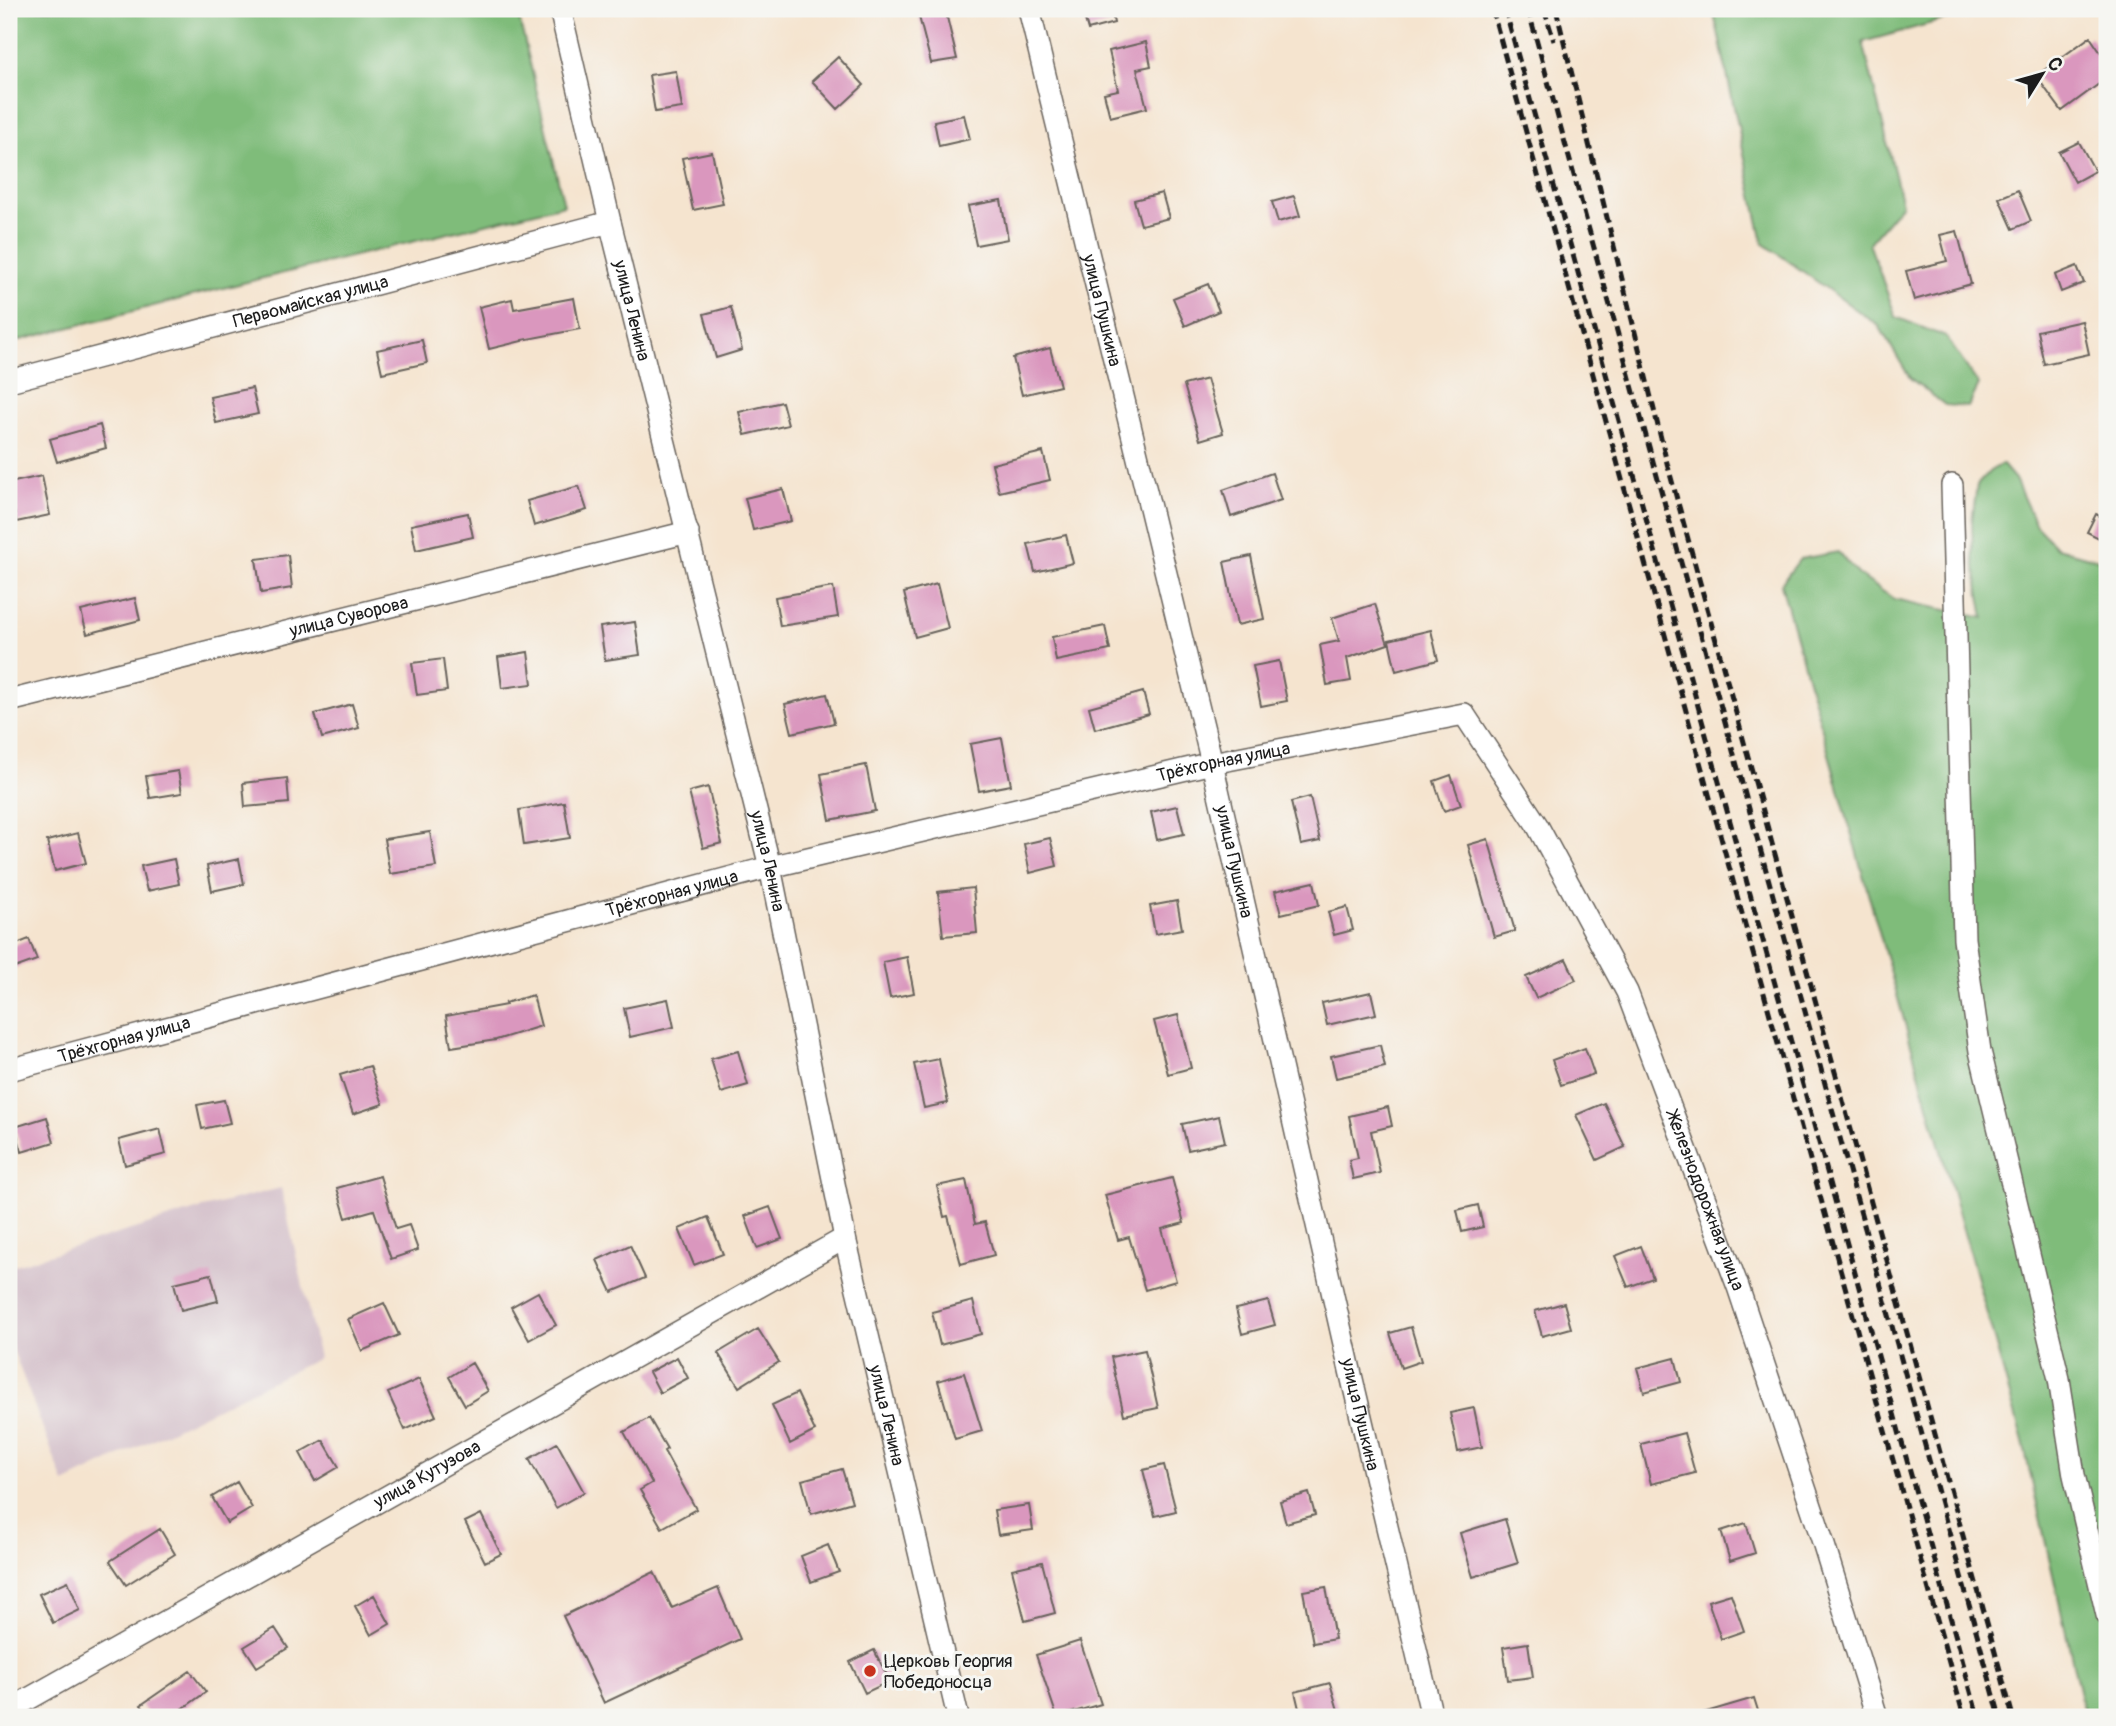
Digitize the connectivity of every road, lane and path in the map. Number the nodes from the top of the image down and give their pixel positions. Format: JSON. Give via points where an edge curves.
{"nodes":[{"id":1,"x":560,"y":9,"type":"edge"},
{"id":2,"x":1029,"y":9,"type":"edge"},
{"id":3,"x":610,"y":222,"type":"junction"},
{"id":4,"x":9,"y":381,"type":"edge"},
{"id":5,"x":1952,"y":485,"type":"dead end"},
{"id":6,"x":688,"y":532,"type":"junction"},
{"id":7,"x":9,"y":701,"type":"edge"},
{"id":8,"x":1464,"y":714,"type":"joint"},
{"id":9,"x":1212,"y":763,"type":"junction"},
{"id":10,"x":770,"y":867,"type":"junction"},
{"id":11,"x":9,"y":1070,"type":"edge"},
{"id":12,"x":845,"y":1238,"type":"junction"},
{"id":13,"x":2107,"y":1615,"type":"edge"},
{"id":14,"x":9,"y":1710,"type":"edge"},
{"id":15,"x":958,"y":1717,"type":"edge"},
{"id":16,"x":1432,"y":1717,"type":"edge"},
{"id":17,"x":1877,"y":1717,"type":"edge"}],
"edges":[{"from":1,"to":3,"type":"street","name":"улица Ленина"},
{"from":2,"to":9,"type":"street","name":"улица Пушкина"},
{"from":3,"to":4,"type":"street","name":"Первомайская улица"},
{"from":3,"to":6,"type":"street","name":"улица Ленина"},
{"from":5,"to":13,"type":"street","via":[[1964,939],[1980,1051],[2059,1379],[2074,1475]]},
{"from":6,"to":7,"type":"street","name":"улица Суворова"},
{"from":6,"to":10,"type":"street","name":"улица Ленина"},
{"from":8,"to":9,"type":"street","name":"Трёхгорная улица"},
{"from":8,"to":17,"type":"street","name":"Железнодорожная улица","via":[[1537,825],[1627,992],[1743,1300]]},
{"from":9,"to":10,"type":"street","name":"Трёхгорная улица"},
{"from":9,"to":16,"type":"street","name":"улица Пушкина"},
{"from":10,"to":11,"type":"street","name":"Трёхгорная улица"},
{"from":10,"to":12,"type":"street","name":"улица Ленина"},
{"from":12,"to":14,"type":"street","name":"улица Кутузова"},
{"from":12,"to":15,"type":"street","name":"улица Ленина"}]}
